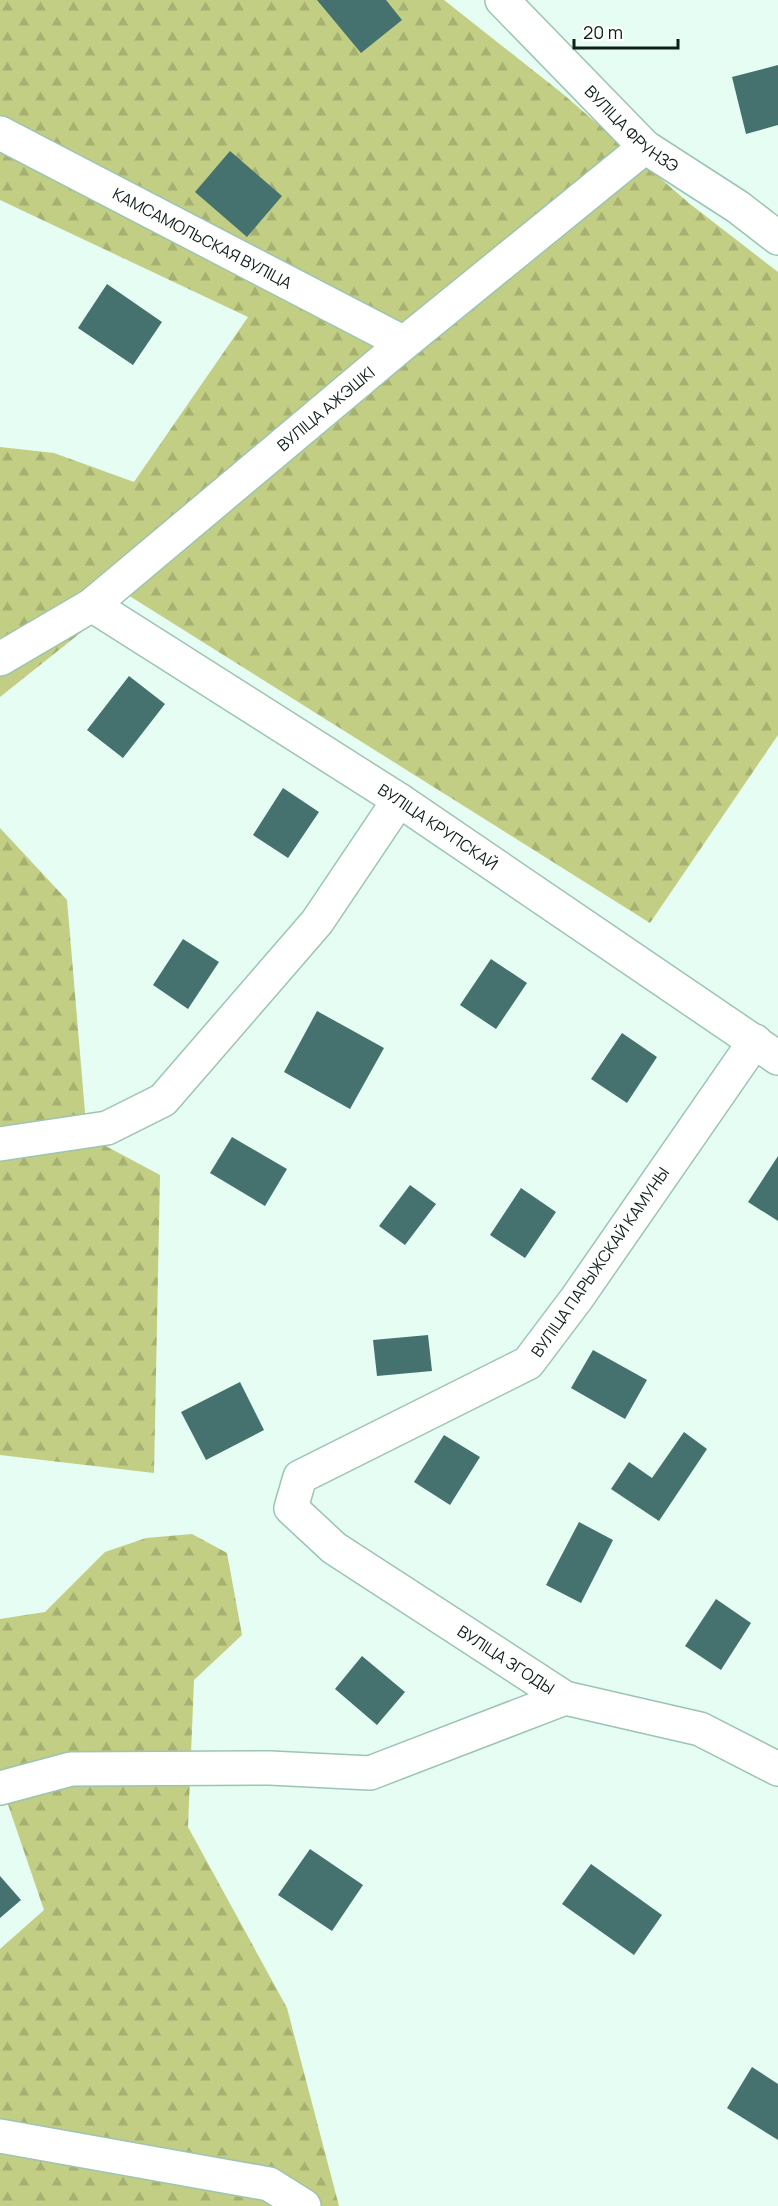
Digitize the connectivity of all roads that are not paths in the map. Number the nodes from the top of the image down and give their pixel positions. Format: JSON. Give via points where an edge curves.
{"nodes":[{"id":1,"x":502,"y":0,"type":"edge"},
{"id":2,"x":0,"y":132,"type":"edge"},
{"id":3,"x":645,"y":147,"type":"junction"},
{"id":4,"x":778,"y":238,"type":"edge"},
{"id":5,"x":404,"y":343,"type":"junction"},
{"id":6,"x":92,"y":605,"type":"junction"},
{"id":7,"x":0,"y":659,"type":"edge"},
{"id":8,"x":399,"y":800,"type":"junction"},
{"id":9,"x":766,"y":1049,"type":"edge"},
{"id":10,"x":0,"y":1144,"type":"edge"},
{"id":11,"x":300,"y":1477,"type":"joint"},
{"id":12,"x":565,"y":1698,"type":"junction"},
{"id":13,"x":778,"y":1769,"type":"edge"},
{"id":14,"x":0,"y":1788,"type":"edge"},
{"id":15,"x":0,"y":2136,"type":"edge"},
{"id":16,"x":304,"y":2206,"type":"edge"}],
"edges":[{"from":1,"to":3,"type":"street","name":"ВУЛІЦА ФРУНЗЭ"},
{"from":2,"to":5,"type":"street","name":"КАМСАМОЛЬСКАЯ ВУЛІЦА"},
{"from":3,"to":4,"type":"street","name":"ВУЛІЦА ФРУНЗЭ"},
{"from":3,"to":5,"type":"street","name":"ВУЛІЦА АЖЭШКІ"},
{"from":5,"to":6,"type":"street","name":"ВУЛІЦА АЖЭШКІ"},
{"from":6,"to":7,"type":"street","name":"ВУЛІЦА АЖЭШКІ"},
{"from":6,"to":8,"type":"street","name":"ВУЛІЦА КРУПСКАЙ"},
{"from":8,"to":9,"type":"street","name":"ВУЛІЦА КРУПСКАЙ"},
{"from":8,"to":10,"type":"street","via":[[317,922],[163,1100],[108,1128]]},
{"from":9,"to":11,"type":"street","name":"ВУЛІЦА ПАРЫЖСКАЙ КАМУНЫ","via":[[528,1363]]},
{"from":11,"to":12,"type":"street","name":"ВУЛІЦА ЗГОДЫ","via":[[291,1508],[334,1548]]},
{"from":12,"to":13,"type":"street","name":"ВУЛІЦА ЗГОДЫ","via":[[700,1729]]},
{"from":12,"to":14,"type":"street","via":[[370,1773],[270,1768],[72,1769]]},
{"from":15,"to":16,"type":"street","via":[[269,2184]]}]}
